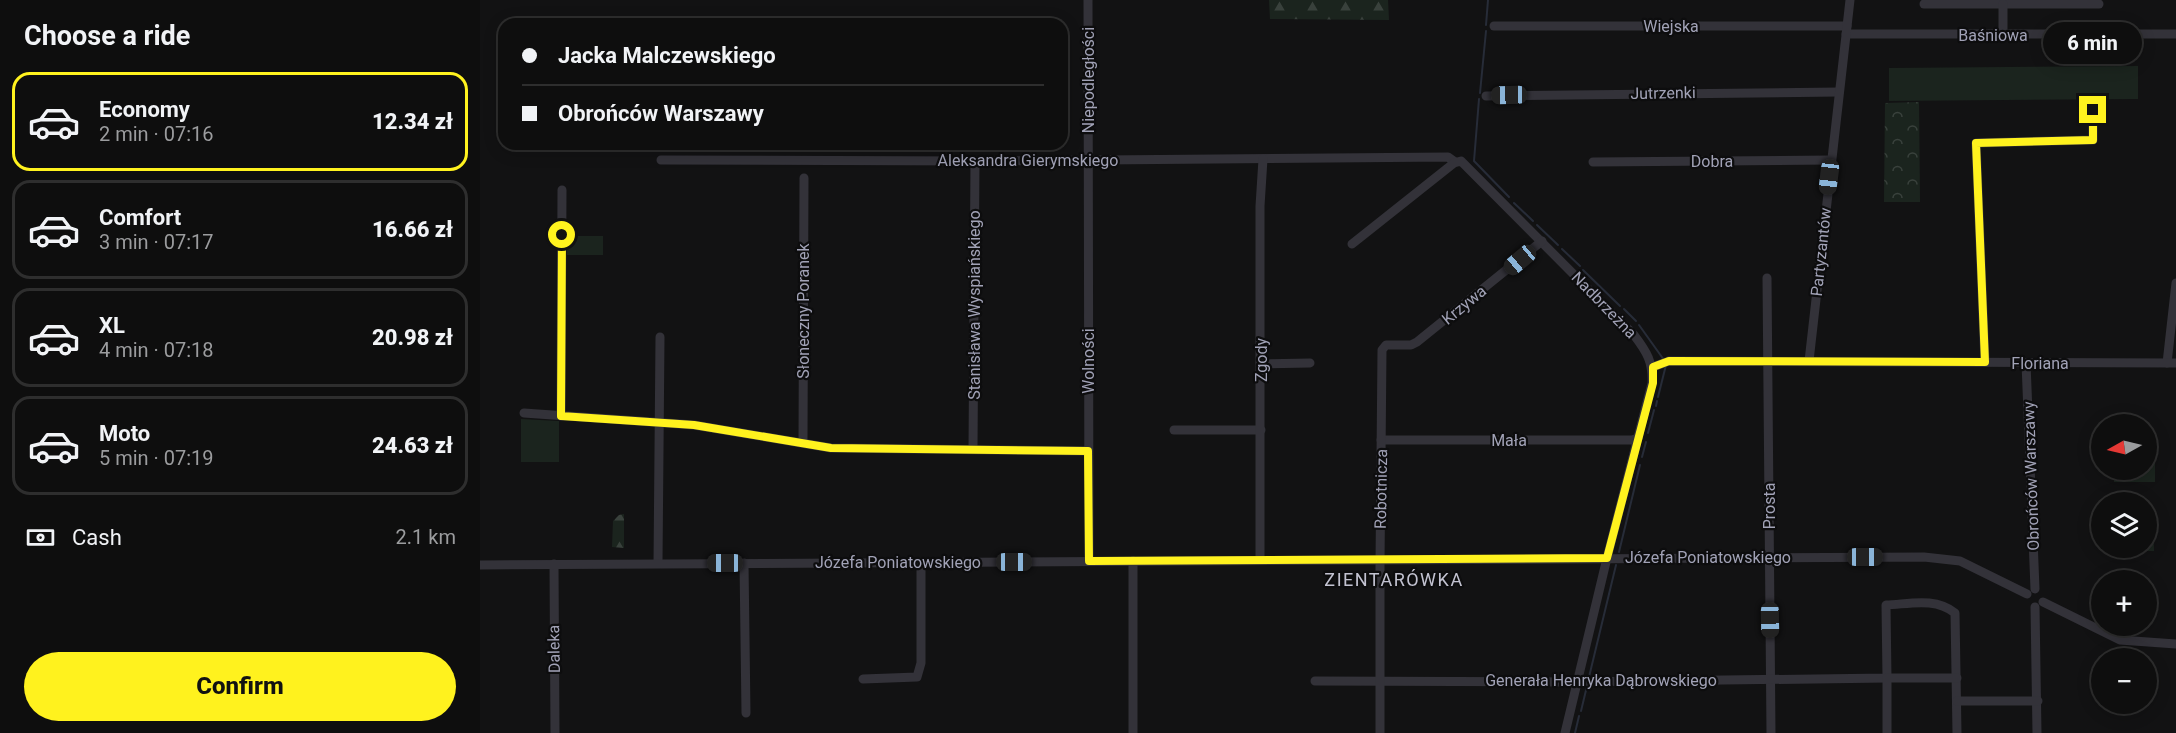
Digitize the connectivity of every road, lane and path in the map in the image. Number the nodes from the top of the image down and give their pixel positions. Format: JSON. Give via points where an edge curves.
{"nodes":[{"id":1,"x":1088,"y":0,"type":"edge"},
{"id":2,"x":1850,"y":0,"type":"edge"},
{"id":3,"x":1924,"y":4,"type":"dead end"},
{"id":4,"x":2003,"y":4,"type":"junction"},
{"id":5,"x":2100,"y":4,"type":"dead end"},
{"id":6,"x":1494,"y":26,"type":"dead end"},
{"id":7,"x":1846,"y":30,"type":"junction"},
{"id":8,"x":2176,"y":34,"type":"edge"},
{"id":9,"x":2003,"y":36,"type":"junction"},
{"id":10,"x":1839,"y":92,"type":"junction"},
{"id":11,"x":1486,"y":96,"type":"dead end"},
{"id":12,"x":2103,"y":104,"type":"dead end"},
{"id":13,"x":1263,"y":159,"type":"junction"},
{"id":14,"x":661,"y":160,"type":"dead end"},
{"id":15,"x":1088,"y":160,"type":"junction"},
{"id":16,"x":1831,"y":160,"type":"junction"},
{"id":17,"x":975,"y":161,"type":"junction"},
{"id":18,"x":1457,"y":161,"type":"junction"},
{"id":19,"x":1593,"y":162,"type":"dead end"},
{"id":20,"x":804,"y":178,"type":"dead end"},
{"id":21,"x":562,"y":190,"type":"dead end"},
{"id":22,"x":1542,"y":241,"type":"junction"},
{"id":23,"x":1352,"y":244,"type":"dead end"},
{"id":24,"x":1767,"y":278,"type":"dead end"},
{"id":25,"x":2176,"y":283,"type":"edge"},
{"id":26,"x":660,"y":337,"type":"dead end"},
{"id":27,"x":1382,"y":353,"type":"joint"},
{"id":28,"x":1768,"y":361,"type":"junction"},
{"id":29,"x":1809,"y":361,"type":"junction"},
{"id":30,"x":1985,"y":362,"type":"junction"},
{"id":31,"x":1310,"y":363,"type":"dead end"},
{"id":32,"x":2026,"y":363,"type":"junction"},
{"id":33,"x":2172,"y":363,"type":"edge"},
{"id":34,"x":1261,"y":364,"type":"junction"},
{"id":35,"x":1661,"y":364,"type":"junction"},
{"id":36,"x":524,"y":413,"type":"dead end"},
{"id":37,"x":561,"y":416,"type":"junction"},
{"id":38,"x":659,"y":422,"type":"junction"},
{"id":39,"x":1174,"y":430,"type":"dead end"},
{"id":40,"x":1261,"y":430,"type":"junction"},
{"id":41,"x":1638,"y":438,"type":"junction"},
{"id":42,"x":1381,"y":440,"type":"junction"},
{"id":43,"x":803,"y":443,"type":"junction"},
{"id":44,"x":973,"y":449,"type":"junction"},
{"id":45,"x":1088,"y":451,"type":"junction"},
{"id":46,"x":1769,"y":557,"type":"junction"},
{"id":47,"x":1607,"y":558,"type":"junction"},
{"id":48,"x":1260,"y":560,"type":"junction"},
{"id":49,"x":1380,"y":560,"type":"junction"},
{"id":50,"x":1089,"y":561,"type":"junction"},
{"id":51,"x":1133,"y":561,"type":"junction"},
{"id":52,"x":921,"y":562,"type":"junction"},
{"id":53,"x":658,"y":563,"type":"junction"},
{"id":54,"x":744,"y":563,"type":"junction"},
{"id":55,"x":554,"y":564,"type":"junction"},
{"id":56,"x":480,"y":565,"type":"edge"},
{"id":57,"x":2031,"y":592,"type":"junction"},
{"id":58,"x":2039,"y":604,"type":"junction"},
{"id":59,"x":2176,"y":644,"type":"edge"},
{"id":60,"x":1887,"y":678,"type":"junction"},
{"id":61,"x":1957,"y":678,"type":"junction"},
{"id":62,"x":863,"y":679,"type":"dead end"},
{"id":63,"x":1770,"y":679,"type":"junction"},
{"id":64,"x":1380,"y":680,"type":"junction"},
{"id":65,"x":1315,"y":681,"type":"dead end"},
{"id":66,"x":1577,"y":681,"type":"junction"},
{"id":67,"x":1957,"y":701,"type":"junction"},
{"id":68,"x":2038,"y":701,"type":"junction"},
{"id":69,"x":746,"y":713,"type":"dead end"},
{"id":70,"x":555,"y":733,"type":"edge"},
{"id":71,"x":1133,"y":733,"type":"edge"},
{"id":72,"x":1380,"y":733,"type":"edge"},
{"id":73,"x":1565,"y":733,"type":"edge"},
{"id":74,"x":1771,"y":733,"type":"edge"},
{"id":75,"x":1887,"y":733,"type":"edge"},
{"id":76,"x":1957,"y":733,"type":"edge"},
{"id":77,"x":2037,"y":733,"type":"edge"}],
"edges":[{"from":1,"to":15,"type":"street","name":"Niepodległości"},
{"from":2,"to":7,"type":"street","name":"Partyzantów"},
{"from":3,"to":4,"type":"street"},
{"from":4,"to":5,"type":"street"},
{"from":4,"to":9,"type":"street"},
{"from":6,"to":7,"type":"street","name":"Wiejska"},
{"from":7,"to":9,"type":"street","name":"Baśniowa"},
{"from":7,"to":10,"type":"street","name":"Partyzantów"},
{"from":8,"to":9,"type":"street","name":"Baśniowa"},
{"from":10,"to":11,"type":"street","name":"Jutrzenki"},
{"from":10,"to":16,"type":"street","name":"Partyzantów"},
{"from":12,"to":30,"type":"street","via":[[2093,110],[2093,140],[1976,143]]},
{"from":13,"to":15,"type":"street","name":"Aleksandra Gierymskiego"},
{"from":13,"to":18,"type":"street","name":"Aleksandra Gierymskiego","via":[[1448,157]]},
{"from":13,"to":34,"type":"street","name":"Zgody"},
{"from":14,"to":17,"type":"street","name":"Aleksandra Gierymskiego"},
{"from":15,"to":17,"type":"street","name":"Aleksandra Gierymskiego"},
{"from":15,"to":45,"type":"street","name":"Wolności"},
{"from":16,"to":19,"type":"street","name":"Dobra"},
{"from":16,"to":29,"type":"street","name":"Partyzantów"},
{"from":17,"to":44,"type":"street","name":"Stanisława Wyspiańskiego"},
{"from":18,"to":22,"type":"street","name":"Nadbrzeżna"},
{"from":18,"to":23,"type":"street"},
{"from":20,"to":43,"type":"street","name":"Słoneczny Poranek"},
{"from":21,"to":37,"type":"street"},
{"from":22,"to":27,"type":"street","name":"Krzywa","via":[[1417,342],[1386,345]]},
{"from":22,"to":35,"type":"street","name":"Nadbrzeżna"},
{"from":24,"to":28,"type":"street","name":"Prosta"},
{"from":25,"to":33,"type":"street"},
{"from":26,"to":38,"type":"street"},
{"from":27,"to":42,"type":"street","name":"Robotnicza"},
{"from":28,"to":29,"type":"street","name":"Floriana"},
{"from":28,"to":35,"type":"street","name":"Floriana"},
{"from":28,"to":46,"type":"street","name":"Prosta"},
{"from":29,"to":30,"type":"street","name":"Floriana"},
{"from":30,"to":32,"type":"street","name":"Floriana"},
{"from":31,"to":34,"type":"street"},
{"from":32,"to":33,"type":"street","name":"Floriana"},
{"from":32,"to":57,"type":"street","name":"Obrońców Warszawy"},
{"from":34,"to":40,"type":"street","name":"Zgody"},
{"from":35,"to":41,"type":"street"},
{"from":36,"to":37,"type":"street"},
{"from":37,"to":38,"type":"street"},
{"from":38,"to":43,"type":"street"},
{"from":38,"to":53,"type":"street"},
{"from":39,"to":40,"type":"street"},
{"from":40,"to":48,"type":"street","name":"Zgody"},
{"from":41,"to":42,"type":"street","name":"Mała"},
{"from":41,"to":47,"type":"street"},
{"from":42,"to":49,"type":"street","name":"Robotnicza"},
{"from":43,"to":44,"type":"street","via":[[831,448]]},
{"from":44,"to":45,"type":"street"},
{"from":45,"to":50,"type":"street","name":"Wolności"},
{"from":46,"to":47,"type":"street","name":"Józefa Poniatowskiego"},
{"from":46,"to":57,"type":"street","name":"Józefa Poniatowskiego","via":[[1948,558]]},
{"from":46,"to":63,"type":"street","name":"Prosta"},
{"from":47,"to":49,"type":"street","name":"Józefa Poniatowskiego"},
{"from":47,"to":66,"type":"street"},
{"from":48,"to":49,"type":"street","name":"Józefa Poniatowskiego"},
{"from":48,"to":51,"type":"street","name":"Józefa Poniatowskiego"},
{"from":49,"to":64,"type":"street","name":"Robotnicza"},
{"from":50,"to":51,"type":"street","name":"Józefa Poniatowskiego"},
{"from":50,"to":52,"type":"street","name":"Józefa Poniatowskiego"},
{"from":51,"to":71,"type":"street"},
{"from":52,"to":54,"type":"street","name":"Józefa Poniatowskiego"},
{"from":52,"to":62,"type":"street","via":[[921,663],[917,677]]},
{"from":53,"to":54,"type":"street","name":"Józefa Poniatowskiego"},
{"from":53,"to":55,"type":"street","name":"Józefa Poniatowskiego"},
{"from":54,"to":69,"type":"street"},
{"from":55,"to":56,"type":"street","name":"Józefa Poniatowskiego"},
{"from":55,"to":70,"type":"street","name":"Daleka"},
{"from":57,"to":58,"type":"street","via":[[2028,603]]},
{"from":57,"to":58,"type":"street","via":[[2043,594]]},
{"from":58,"to":59,"type":"street","via":[[2120,640]]},
{"from":58,"to":68,"type":"street"},
{"from":60,"to":61,"type":"street","name":"Generała Henryka Dąbrowskiego"},
{"from":60,"to":61,"type":"street","via":[[1886,605],[1934,602],[1955,613]]},
{"from":60,"to":63,"type":"street","name":"Generała Henryka Dąbrowskiego"},
{"from":60,"to":75,"type":"street"},
{"from":61,"to":67,"type":"street"},
{"from":63,"to":66,"type":"street","name":"Generała Henryka Dąbrowskiego"},
{"from":63,"to":74,"type":"street","name":"Prosta"},
{"from":64,"to":65,"type":"street","name":"Generała Henryka Dąbrowskiego"},
{"from":64,"to":66,"type":"street","name":"Generała Henryka Dąbrowskiego"},
{"from":64,"to":72,"type":"street","name":"Robotnicza"},
{"from":66,"to":73,"type":"street"},
{"from":67,"to":68,"type":"street"},
{"from":67,"to":76,"type":"street"},
{"from":68,"to":77,"type":"street"}]}
